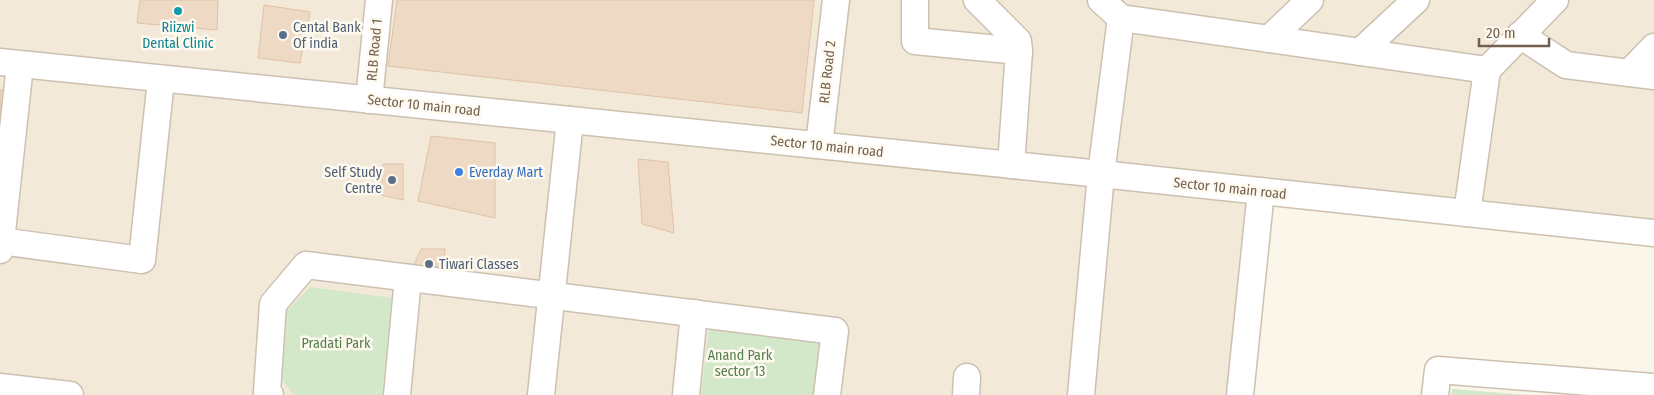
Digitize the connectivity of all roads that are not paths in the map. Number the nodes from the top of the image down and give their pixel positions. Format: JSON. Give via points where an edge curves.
{"nodes":[{"id":1,"x":379,"y":0,"type":"edge"},
{"id":2,"x":836,"y":0,"type":"edge"},
{"id":3,"x":916,"y":0,"type":"edge"},
{"id":4,"x":977,"y":0,"type":"edge"},
{"id":5,"x":1310,"y":0,"type":"edge"},
{"id":6,"x":1416,"y":0,"type":"edge"},
{"id":7,"x":1554,"y":0,"type":"edge"},
{"id":8,"x":1112,"y":6,"type":"edge"},
{"id":9,"x":1520,"y":35,"type":"junction"},
{"id":10,"x":1269,"y":39,"type":"junction"},
{"id":11,"x":1654,"y":47,"type":"edge"},
{"id":12,"x":1019,"y":52,"type":"junction"},
{"id":13,"x":1360,"y":52,"type":"junction"},
{"id":14,"x":10,"y":64,"type":"edge"},
{"id":15,"x":1487,"y":70,"type":"junction"},
{"id":16,"x":1641,"y":74,"type":"edge"},
{"id":17,"x":161,"y":79,"type":"junction"},
{"id":18,"x":369,"y":100,"type":"junction"},
{"id":19,"x":570,"y":120,"type":"junction"},
{"id":20,"x":819,"y":145,"type":"junction"},
{"id":21,"x":1011,"y":165,"type":"junction"},
{"id":22,"x":1101,"y":174,"type":"junction"},
{"id":23,"x":1261,"y":191,"type":"junction"},
{"id":24,"x":1467,"y":213,"type":"junction"},
{"id":25,"x":1654,"y":233,"type":"edge"},
{"id":26,"x":0,"y":244,"type":"edge"},
{"id":27,"x":408,"y":278,"type":"junction"},
{"id":28,"x":551,"y":296,"type":"junction"},
{"id":29,"x":694,"y":313,"type":"junction"},
{"id":30,"x":1653,"y":386,"type":"edge"},
{"id":31,"x":0,"y":387,"type":"edge"},
{"id":32,"x":70,"y":395,"type":"edge"},
{"id":33,"x":270,"y":395,"type":"edge"},
{"id":34,"x":397,"y":395,"type":"edge"},
{"id":35,"x":541,"y":395,"type":"edge"},
{"id":36,"x":686,"y":395,"type":"edge"},
{"id":37,"x":827,"y":395,"type":"edge"},
{"id":38,"x":1081,"y":395,"type":"edge"},
{"id":39,"x":1240,"y":395,"type":"edge"},
{"id":40,"x":1435,"y":395,"type":"edge"}],
"edges":[{"from":1,"to":18,"type":"street","name":"RLB Road 1"},
{"from":2,"to":20,"type":"street","name":"RLB Road 2"},
{"from":3,"to":12,"type":"street","via":[[915,41]]},
{"from":4,"to":12,"type":"street","via":[[1018,41]]},
{"from":5,"to":10,"type":"street"},
{"from":6,"to":13,"type":"street"},
{"from":7,"to":9,"type":"street"},
{"from":8,"to":10,"type":"street"},
{"from":8,"to":22,"type":"street"},
{"from":9,"to":15,"type":"street"},
{"from":9,"to":16,"type":"street","via":[[1566,65]]},
{"from":10,"to":13,"type":"street"},
{"from":11,"to":16,"type":"street"},
{"from":12,"to":21,"type":"street"},
{"from":13,"to":15,"type":"street"},
{"from":14,"to":17,"type":"street","name":"Sector 10 main road"},
{"from":14,"to":26,"type":"street"},
{"from":15,"to":24,"type":"street"},
{"from":17,"to":18,"type":"street","name":"Sector 10 main road"},
{"from":17,"to":26,"type":"street","via":[[142,260]]},
{"from":18,"to":19,"type":"street","name":"Sector 10 main road"},
{"from":19,"to":20,"type":"street","name":"Sector 10 main road"},
{"from":19,"to":28,"type":"street"},
{"from":20,"to":21,"type":"street","name":"Sector 10 main road"},
{"from":21,"to":22,"type":"street","name":"Sector 10 main road"},
{"from":22,"to":23,"type":"street","name":"Sector 10 main road"},
{"from":22,"to":38,"type":"street"},
{"from":23,"to":24,"type":"street","name":"Sector 10 main road"},
{"from":23,"to":39,"type":"street"},
{"from":24,"to":25,"type":"street","name":"Sector 10 main road"},
{"from":27,"to":28,"type":"street"},
{"from":27,"to":33,"type":"street","via":[[306,265],[273,304],[267,392]]},
{"from":27,"to":34,"type":"street"},
{"from":28,"to":29,"type":"street"},
{"from":28,"to":35,"type":"street"},
{"from":29,"to":36,"type":"street"},
{"from":29,"to":37,"type":"street","via":[[835,331]]},
{"from":30,"to":40,"type":"street","via":[[1438,370]]},
{"from":31,"to":32,"type":"street"}]}
